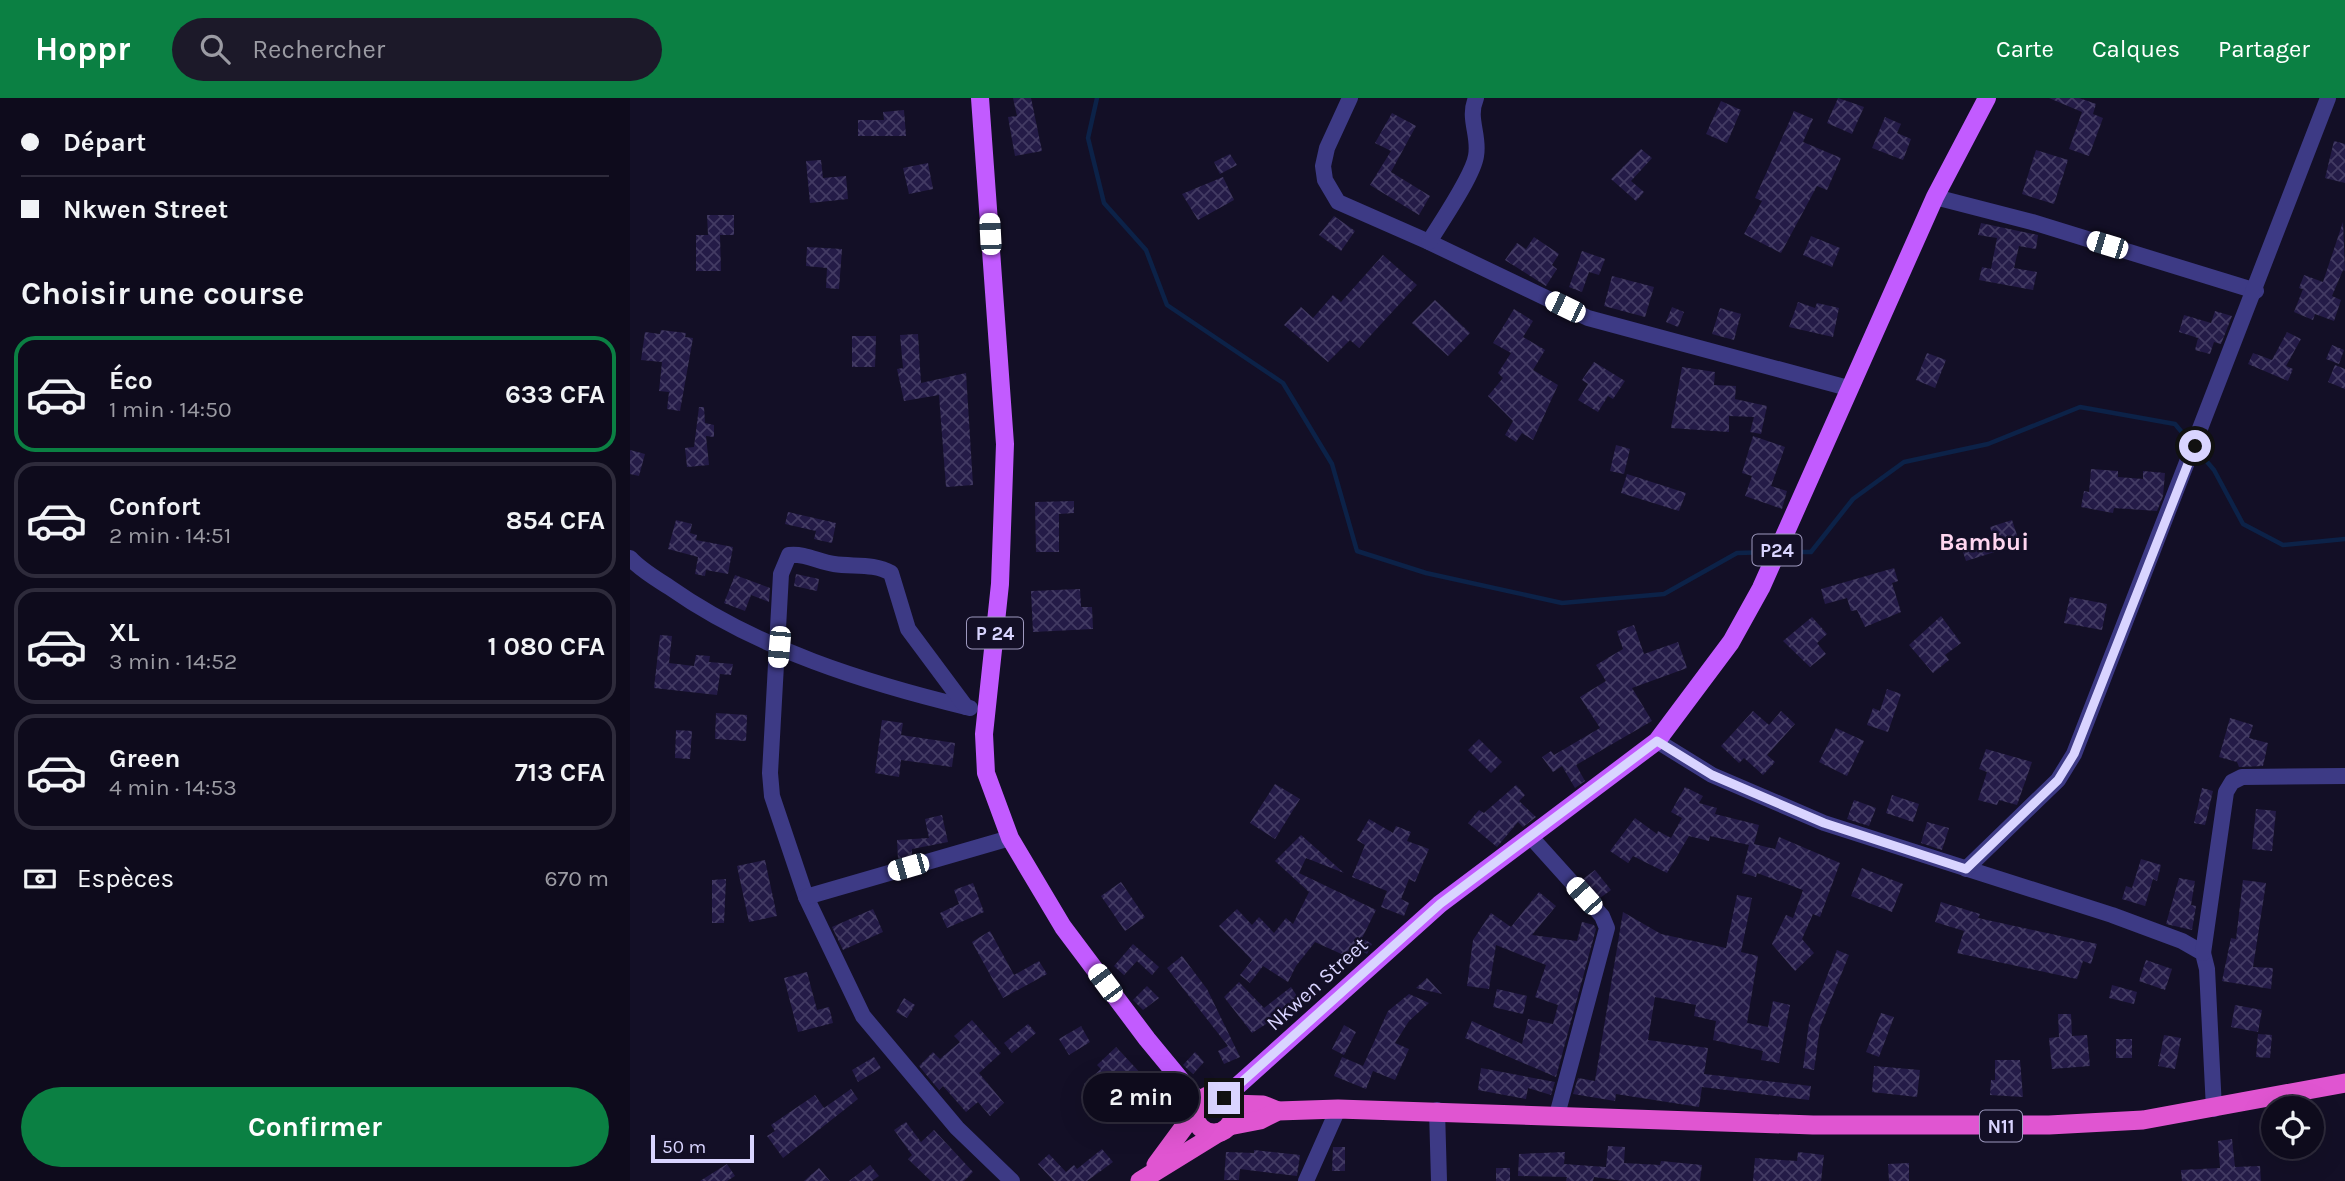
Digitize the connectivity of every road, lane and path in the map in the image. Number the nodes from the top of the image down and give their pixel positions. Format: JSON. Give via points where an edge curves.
{"nodes":[{"id":1,"x":980,"y":98,"type":"edge"},
{"id":2,"x":1350,"y":98,"type":"edge"},
{"id":3,"x":1476,"y":98,"type":"edge"},
{"id":4,"x":1987,"y":98,"type":"edge"},
{"id":5,"x":2328,"y":98,"type":"edge"},
{"id":6,"x":1935,"y":197,"type":"junction"},
{"id":7,"x":1429,"y":242,"type":"junction"},
{"id":8,"x":2256,"y":291,"type":"junction"},
{"id":9,"x":1848,"y":388,"type":"junction"},
{"id":10,"x":630,"y":558,"type":"edge"},
{"id":11,"x":779,"y":647,"type":"junction"},
{"id":12,"x":966,"y":707,"type":"junction"},
{"id":13,"x":986,"y":712,"type":"junction"},
{"id":14,"x":1657,"y":741,"type":"junction"},
{"id":15,"x":2345,"y":776,"type":"edge"},
{"id":16,"x":1530,"y":836,"type":"junction"},
{"id":17,"x":1010,"y":838,"type":"junction"},
{"id":18,"x":1966,"y":869,"type":"junction"},
{"id":19,"x":806,"y":897,"type":"junction"},
{"id":20,"x":2203,"y":953,"type":"junction"},
{"id":21,"x":2345,"y":1083,"type":"edge"},
{"id":22,"x":1227,"y":1101,"type":"junction"},
{"id":23,"x":1197,"y":1107,"type":"junction"},
{"id":24,"x":1338,"y":1109,"type":"junction"},
{"id":25,"x":1437,"y":1110,"type":"junction"},
{"id":26,"x":2214,"y":1110,"type":"junction"},
{"id":27,"x":1278,"y":1111,"type":"junction"},
{"id":28,"x":1557,"y":1115,"type":"junction"},
{"id":29,"x":1224,"y":1129,"type":"junction"},
{"id":30,"x":1145,"y":1178,"type":"edge"},
{"id":31,"x":1012,"y":1181,"type":"edge"},
{"id":32,"x":1306,"y":1181,"type":"edge"},
{"id":33,"x":1439,"y":1181,"type":"edge"}],
"edges":[{"from":1,"to":13,"type":"main road","number":"P 24","via":[[1005,444],[1000,584]]},
{"from":2,"to":7,"type":"street","via":[[1327,148],[1325,180],[1338,202]]},
{"from":3,"to":7,"type":"street","via":[[1471,118],[1478,144],[1476,161]]},
{"from":4,"to":6,"type":"main road","number":"P24"},
{"from":5,"to":8,"type":"street"},
{"from":6,"to":8,"type":"street"},
{"from":6,"to":9,"type":"main road","number":"P24"},
{"from":7,"to":9,"type":"street","via":[[1588,318]]},
{"from":8,"to":18,"type":"street","via":[[2074,754],[2058,780]]},
{"from":9,"to":14,"type":"main road","number":"P24","via":[[1761,588],[1737,631]]},
{"from":10,"to":11,"type":"street","via":[[697,607]]},
{"from":11,"to":12,"type":"street","via":[[905,693]]},
{"from":11,"to":12,"type":"street","via":[[781,574],[789,555],[885,569],[896,584],[908,629]]},
{"from":11,"to":19,"type":"street","via":[[769,773],[772,796]]},
{"from":12,"to":13,"type":"street"},
{"from":13,"to":17,"type":"main road","number":"P 24","via":[[986,773]]},
{"from":14,"to":16,"type":"main road","number":"P24"},
{"from":14,"to":18,"type":"street","via":[[1712,775],[1824,823]]},
{"from":15,"to":20,"type":"street","via":[[2242,777],[2232,782],[2218,829]]},
{"from":16,"to":22,"type":"main road","name":"Nkwen Street","number":"P24","via":[[1440,904]]},
{"from":16,"to":28,"type":"street","via":[[1608,928]]},
{"from":17,"to":19,"type":"street"},
{"from":17,"to":23,"type":"main road","number":"P 24","via":[[1063,927]]},
{"from":18,"to":20,"type":"street","via":[[2112,915]]},
{"from":19,"to":31,"type":"street","via":[[863,1016],[957,1128]]},
{"from":20,"to":26,"type":"street"},
{"from":21,"to":26,"type":"highway","number":"N11"},
{"from":22,"to":23,"type":"highway","via":[[1213,1095]]},
{"from":22,"to":27,"type":"highway","number":"N11"},
{"from":22,"to":29,"type":"highway","via":[[1233,1112]]},
{"from":23,"to":29,"type":"highway","via":[[1201,1128]]},
{"from":23,"to":30,"type":"highway"},
{"from":24,"to":25,"type":"highway","number":"N11"},
{"from":24,"to":27,"type":"highway","number":"N11"},
{"from":24,"to":32,"type":"street"},
{"from":25,"to":28,"type":"highway","number":"N11"},
{"from":25,"to":33,"type":"street"},
{"from":26,"to":28,"type":"highway","number":"N11","via":[[2143,1121],[1994,1126],[1813,1125]]},
{"from":27,"to":29,"type":"highway","number":"N11","via":[[1260,1121]]},
{"from":29,"to":30,"type":"highway"}]}
